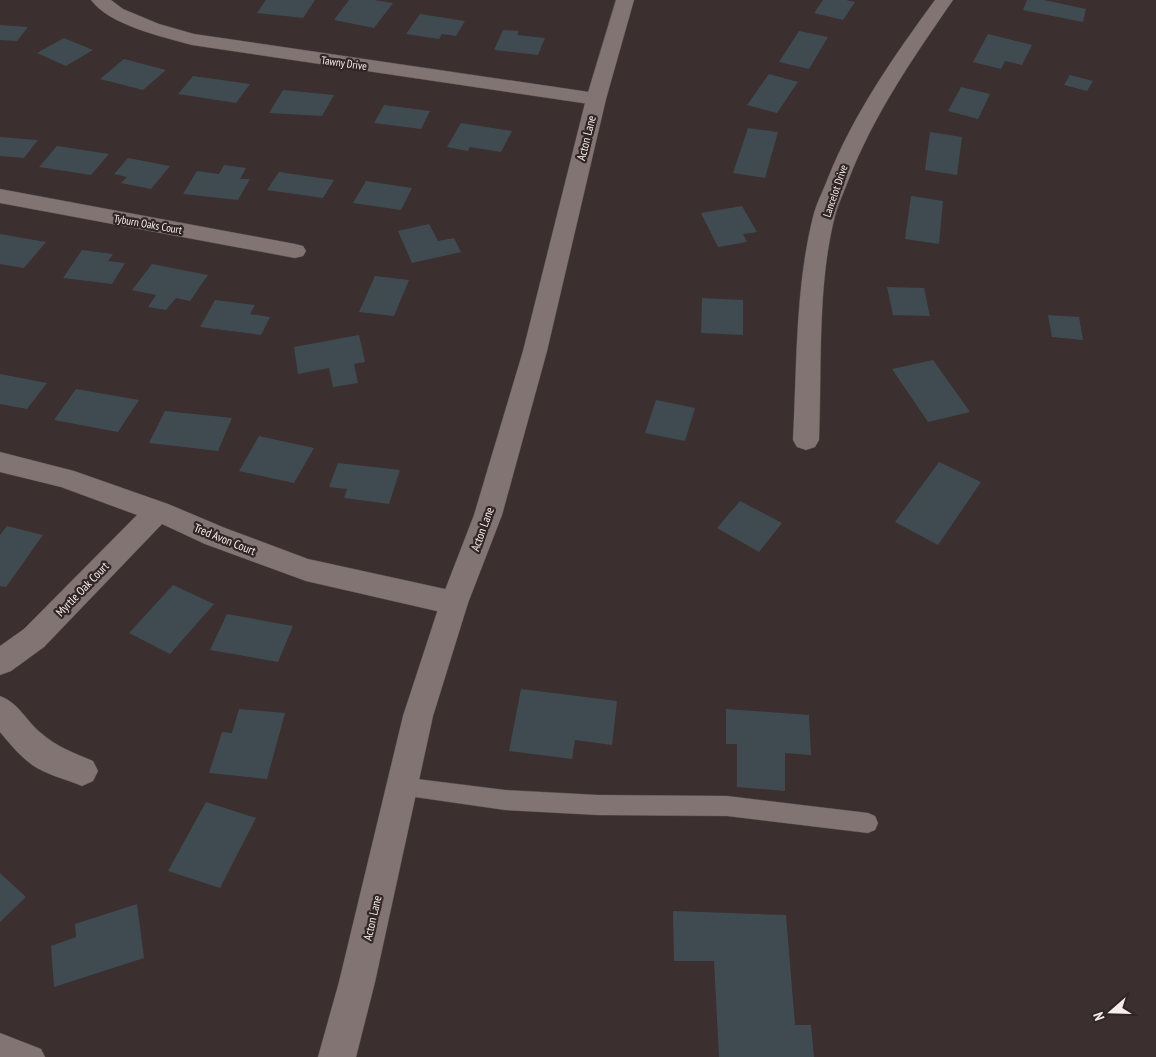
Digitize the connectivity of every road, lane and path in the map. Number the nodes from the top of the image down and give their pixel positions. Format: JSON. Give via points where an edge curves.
{"nodes":[{"id":1,"x":100,"y":0,"type":"edge"},
{"id":2,"x":625,"y":0,"type":"edge"},
{"id":3,"x":944,"y":0,"type":"edge"},
{"id":4,"x":596,"y":99,"type":"junction"},
{"id":5,"x":0,"y":196,"type":"edge"},
{"id":6,"x":295,"y":251,"type":"dead end"},
{"id":7,"x":806,"y":440,"type":"dead end"},
{"id":8,"x":0,"y":462,"type":"edge"},
{"id":9,"x":158,"y":511,"type":"junction"},
{"id":10,"x":454,"y":604,"type":"junction"},
{"id":11,"x":0,"y":662,"type":"edge"},
{"id":12,"x":0,"y":710,"type":"edge"},
{"id":13,"x":82,"y":771,"type":"dead end"},
{"id":14,"x":401,"y":786,"type":"junction"},
{"id":15,"x":868,"y":822,"type":"dead end"},
{"id":16,"x":0,"y":1046,"type":"edge"},
{"id":17,"x":33,"y":1057,"type":"edge"},
{"id":18,"x":337,"y":1057,"type":"edge"}],
"edges":[{"from":1,"to":4,"type":"street","name":"Tawny Drive","via":[[118,13],[153,28],[192,39]]},
{"from":2,"to":4,"type":"street","name":"Acton Lane"},
{"from":3,"to":7,"type":"street","name":"Lancelot Drive","via":[[862,124],[825,216],[811,329]]},
{"from":4,"to":10,"type":"street","name":"Acton Lane","via":[[535,351],[488,515]]},
{"from":5,"to":6,"type":"street","name":"Tyburn Oaks Court"},
{"from":8,"to":9,"type":"street","name":"Tred Avon Court","via":[[65,478]]},
{"from":9,"to":10,"type":"street","name":"Tred Avon Court","via":[[306,570]]},
{"from":9,"to":11,"type":"street","name":"Myrtle Oak Court","via":[[34,638]]},
{"from":10,"to":14,"type":"street","name":"Acton Lane","via":[[418,716]]},
{"from":12,"to":13,"type":"street","via":[[28,742],[49,758]]},
{"from":14,"to":15,"type":"lane","via":[[505,800],[727,806]]},
{"from":14,"to":18,"type":"street","name":"Acton Lane"},
{"from":16,"to":17,"type":"lane"}]}
